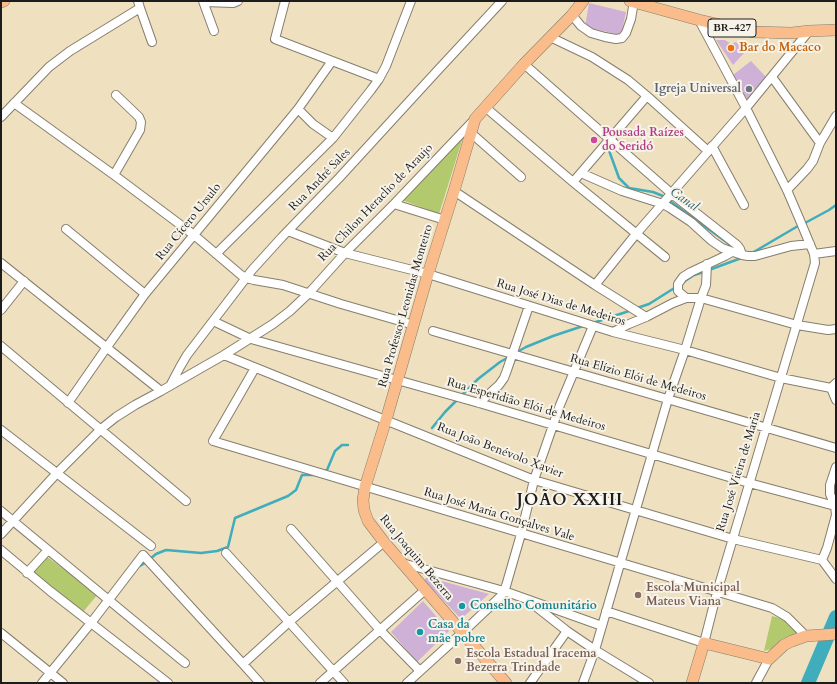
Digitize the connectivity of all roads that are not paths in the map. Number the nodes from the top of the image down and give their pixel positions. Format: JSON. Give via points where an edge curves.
{"nodes":[{"id":1,"x":4,"y":1,"type":"edge"},
{"id":2,"x":203,"y":1,"type":"edge"},
{"id":3,"x":238,"y":1,"type":"edge"},
{"id":4,"x":285,"y":1,"type":"edge"},
{"id":5,"x":411,"y":1,"type":"edge"},
{"id":6,"x":502,"y":1,"type":"edge"},
{"id":7,"x":583,"y":1,"type":"edge"},
{"id":8,"x":1,"y":2,"type":"edge"},
{"id":9,"x":638,"y":2,"type":"edge"},
{"id":10,"x":139,"y":4,"type":"edge"},
{"id":11,"x":572,"y":14,"type":"junction"},
{"id":12,"x":699,"y":20,"type":"junction"},
{"id":13,"x":836,"y":30,"type":"edge"},
{"id":14,"x":214,"y":31,"type":"dead end"},
{"id":15,"x":810,"y":31,"type":"junction"},
{"id":16,"x":550,"y":37,"type":"junction"},
{"id":17,"x":152,"y":42,"type":"dead end"},
{"id":18,"x":332,"y":61,"type":"junction"},
{"id":19,"x":524,"y":64,"type":"junction"},
{"id":20,"x":772,"y":77,"type":"junction"},
{"id":21,"x":379,"y":78,"type":"junction"},
{"id":22,"x":116,"y":95,"type":"dead end"},
{"id":23,"x":647,"y":96,"type":"junction"},
{"id":24,"x":14,"y":103,"type":"junction"},
{"id":25,"x":485,"y":107,"type":"junction"},
{"id":26,"x":746,"y":108,"type":"junction"},
{"id":27,"x":298,"y":109,"type":"junction"},
{"id":28,"x":1,"y":116,"type":"edge"},
{"id":29,"x":836,"y":116,"type":"edge"},
{"id":30,"x":475,"y":119,"type":"junction"},
{"id":31,"x":471,"y":133,"type":"junction"},
{"id":32,"x":333,"y":138,"type":"junction"},
{"id":33,"x":609,"y":139,"type":"junction"},
{"id":34,"x":820,"y":144,"type":"junction"},
{"id":35,"x":710,"y":149,"type":"junction"},
{"id":36,"x":581,"y":172,"type":"junction"},
{"id":37,"x":114,"y":174,"type":"junction"},
{"id":38,"x":521,"y":178,"type":"dead end"},
{"id":39,"x":573,"y":182,"type":"junction"},
{"id":40,"x":787,"y":190,"type":"junction"},
{"id":41,"x":454,"y":191,"type":"junction"},
{"id":42,"x":672,"y":194,"type":"junction"},
{"id":43,"x":394,"y":204,"type":"junction"},
{"id":44,"x":663,"y":204,"type":"junction"},
{"id":45,"x":744,"y":205,"type":"dead end"},
{"id":46,"x":445,"y":220,"type":"junction"},
{"id":47,"x":66,"y":229,"type":"dead end"},
{"id":48,"x":288,"y":231,"type":"junction"},
{"id":49,"x":636,"y":234,"type":"junction"},
{"id":50,"x":194,"y":235,"type":"junction"},
{"id":51,"x":810,"y":244,"type":"junction"},
{"id":52,"x":836,"y":251,"type":"edge"},
{"id":53,"x":732,"y":252,"type":"junction"},
{"id":54,"x":345,"y":253,"type":"junction"},
{"id":55,"x":216,"y":254,"type":"junction"},
{"id":56,"x":814,"y":254,"type":"junction"},
{"id":57,"x":742,"y":255,"type":"junction"},
{"id":58,"x":665,"y":257,"type":"dead end"},
{"id":59,"x":1,"y":263,"type":"edge"},
{"id":60,"x":707,"y":264,"type":"junction"},
{"id":61,"x":428,"y":274,"type":"junction"},
{"id":62,"x":246,"y":278,"type":"junction"},
{"id":63,"x":24,"y":281,"type":"junction"},
{"id":64,"x":595,"y":285,"type":"junction"},
{"id":65,"x":309,"y":293,"type":"junction"},
{"id":66,"x":146,"y":294,"type":"junction"},
{"id":67,"x":686,"y":298,"type":"junction"},
{"id":68,"x":701,"y":298,"type":"junction"},
{"id":69,"x":529,"y":306,"type":"junction"},
{"id":70,"x":1,"y":310,"type":"edge"},
{"id":71,"x":646,"y":317,"type":"junction"},
{"id":72,"x":213,"y":321,"type":"junction"},
{"id":73,"x":414,"y":325,"type":"junction"},
{"id":74,"x":797,"y":325,"type":"junction"},
{"id":75,"x":593,"y":326,"type":"junction"},
{"id":76,"x":836,"y":329,"type":"edge"},
{"id":77,"x":433,"y":330,"type":"dead end"},
{"id":78,"x":613,"y":332,"type":"junction"},
{"id":79,"x":251,"y":339,"type":"junction"},
{"id":80,"x":1,"y":346,"type":"edge"},
{"id":81,"x":107,"y":347,"type":"junction"},
{"id":82,"x":685,"y":350,"type":"junction"},
{"id":83,"x":512,"y":354,"type":"junction"},
{"id":84,"x":224,"y":355,"type":"junction"},
{"id":85,"x":255,"y":368,"type":"junction"},
{"id":86,"x":574,"y":372,"type":"junction"},
{"id":87,"x":781,"y":378,"type":"junction"},
{"id":88,"x":397,"y":380,"type":"junction"},
{"id":89,"x":834,"y":385,"type":"edge"},
{"id":90,"x":170,"y":386,"type":"junction"},
{"id":91,"x":161,"y":391,"type":"junction"},
{"id":92,"x":668,"y":400,"type":"junction"},
{"id":93,"x":836,"y":400,"type":"edge"},
{"id":94,"x":68,"y":403,"type":"junction"},
{"id":95,"x":479,"y":404,"type":"junction"},
{"id":96,"x":386,"y":420,"type":"junction"},
{"id":97,"x":552,"y":426,"type":"junction"},
{"id":98,"x":765,"y":428,"type":"junction"},
{"id":99,"x":101,"y":429,"type":"junction"},
{"id":100,"x":1,"y":430,"type":"edge"},
{"id":101,"x":836,"y":448,"type":"edge"},
{"id":102,"x":652,"y":454,"type":"junction"},
{"id":103,"x":836,"y":467,"type":"edge"},
{"id":104,"x":57,"y":473,"type":"junction"},
{"id":105,"x":534,"y":480,"type":"junction"},
{"id":106,"x":749,"y":483,"type":"junction"},
{"id":107,"x":365,"y":487,"type":"junction"},
{"id":108,"x":186,"y":500,"type":"dead end"},
{"id":109,"x":363,"y":500,"type":"joint"},
{"id":110,"x":835,"y":506,"type":"junction"},
{"id":111,"x":636,"y":509,"type":"junction"},
{"id":112,"x":1,"y":511,"type":"edge"},
{"id":113,"x":13,"y":521,"type":"junction"},
{"id":114,"x":291,"y":529,"type":"dead end"},
{"id":115,"x":1,"y":534,"type":"edge"},
{"id":116,"x":521,"y":534,"type":"junction"},
{"id":117,"x":733,"y":539,"type":"junction"},
{"id":118,"x":384,"y":542,"type":"junction"},
{"id":119,"x":151,"y":546,"type":"dead end"},
{"id":120,"x":1,"y":550,"type":"edge"},
{"id":121,"x":48,"y":550,"type":"junction"},
{"id":122,"x":226,"y":553,"type":"dead end"},
{"id":123,"x":822,"y":560,"type":"junction"},
{"id":124,"x":402,"y":563,"type":"junction"},
{"id":125,"x":620,"y":563,"type":"junction"},
{"id":126,"x":27,"y":573,"type":"junction"},
{"id":127,"x":836,"y":579,"type":"edge"},
{"id":128,"x":337,"y":582,"type":"junction"},
{"id":129,"x":425,"y":590,"type":"junction"},
{"id":130,"x":504,"y":591,"type":"junction"},
{"id":131,"x":716,"y":592,"type":"junction"},
{"id":132,"x":109,"y":599,"type":"junction"},
{"id":133,"x":529,"y":600,"type":"junction"},
{"id":134,"x":606,"y":612,"type":"junction"},
{"id":135,"x":289,"y":622,"type":"junction"},
{"id":136,"x":91,"y":623,"type":"junction"},
{"id":137,"x":602,"y":626,"type":"junction"},
{"id":138,"x":380,"y":630,"type":"junction"},
{"id":139,"x":566,"y":631,"type":"junction"},
{"id":140,"x":1,"y":633,"type":"edge"},
{"id":141,"x":462,"y":633,"type":"junction"},
{"id":142,"x":836,"y":634,"type":"edge"},
{"id":143,"x":810,"y":636,"type":"junction"},
{"id":144,"x":704,"y":643,"type":"junction"},
{"id":145,"x":595,"y":650,"type":"junction"},
{"id":146,"x":769,"y":659,"type":"junction"},
{"id":147,"x":185,"y":663,"type":"dead end"},
{"id":148,"x":243,"y":664,"type":"junction"},
{"id":149,"x":332,"y":671,"type":"junction"},
{"id":150,"x":420,"y":671,"type":"junction"},
{"id":151,"x":50,"y":674,"type":"junction"},
{"id":152,"x":500,"y":681,"type":"edge"},
{"id":153,"x":42,"y":683,"type":"edge"},
{"id":154,"x":63,"y":683,"type":"edge"},
{"id":155,"x":168,"y":683,"type":"edge"},
{"id":156,"x":260,"y":683,"type":"edge"},
{"id":157,"x":320,"y":683,"type":"edge"},
{"id":158,"x":344,"y":683,"type":"edge"},
{"id":159,"x":407,"y":683,"type":"edge"},
{"id":160,"x":530,"y":683,"type":"edge"},
{"id":161,"x":583,"y":683,"type":"edge"},
{"id":162,"x":649,"y":683,"type":"edge"},
{"id":163,"x":692,"y":683,"type":"edge"},
{"id":164,"x":756,"y":683,"type":"edge"}],
"edges":[{"from":1,"to":8,"type":"main road"},
{"from":2,"to":3,"type":"street"},
{"from":2,"to":14,"type":"street"},
{"from":4,"to":18,"type":"street","via":[[275,39]]},
{"from":5,"to":21,"type":"street"},
{"from":6,"to":48,"type":"street","name":"Rua André Sales"},
{"from":7,"to":11,"type":"main road","name":"Rua Chilon Heraclio de Araujo"},
{"from":9,"to":11,"type":"street","via":[[626,33],[616,40],[591,33],[581,26]]},
{"from":9,"to":12,"type":"main road","number":"BR-427"},
{"from":10,"to":17,"type":"street"},
{"from":10,"to":24,"type":"street","via":[[60,57]]},
{"from":11,"to":16,"type":"main road","name":"Rua Chilon Heraclio de Araujo"},
{"from":12,"to":15,"type":"main road","number":"BR-427","via":[[753,32]]},
{"from":12,"to":26,"type":"street"},
{"from":13,"to":15,"type":"main road","number":"BR-427"},
{"from":15,"to":20,"type":"street"},
{"from":16,"to":19,"type":"main road","name":"Rua Chilon Heraclio de Araujo"},
{"from":16,"to":23,"type":"street","via":[[592,57],[628,80]]},
{"from":18,"to":21,"type":"street"},
{"from":18,"to":27,"type":"street","name":"Rua Cícero Ursulo"},
{"from":19,"to":25,"type":"main road","name":"Rua Chilon Heraclio de Araujo"},
{"from":19,"to":33,"type":"street"},
{"from":20,"to":26,"type":"street"},
{"from":20,"to":34,"type":"street"},
{"from":21,"to":32,"type":"street"},
{"from":22,"to":37,"type":"street","via":[[141,122],[140,130]]},
{"from":23,"to":33,"type":"street"},
{"from":23,"to":35,"type":"street"},
{"from":24,"to":28,"type":"street"},
{"from":24,"to":37,"type":"street"},
{"from":25,"to":30,"type":"main road","name":"Rua Chilon Heraclio de Araujo"},
{"from":25,"to":39,"type":"street"},
{"from":26,"to":35,"type":"street"},
{"from":26,"to":40,"type":"street"},
{"from":27,"to":32,"type":"street"},
{"from":27,"to":50,"type":"street","name":"Rua Cícero Ursulo"},
{"from":29,"to":34,"type":"street"},
{"from":30,"to":31,"type":"main road","name":"Rua Professor Leonidas Monteiro"},
{"from":30,"to":43,"type":"street","name":"Rua Chilon Heraclio de Araujo"},
{"from":31,"to":38,"type":"street"},
{"from":31,"to":41,"type":"main road","name":"Rua Professor Leonidas Monteiro"},
{"from":32,"to":55,"type":"street"},
{"from":33,"to":36,"type":"street"},
{"from":33,"to":42,"type":"street"},
{"from":34,"to":40,"type":"street","via":[[813,161]]},
{"from":35,"to":42,"type":"street"},
{"from":35,"to":45,"type":"street"},
{"from":36,"to":39,"type":"street"},
{"from":36,"to":44,"type":"street","via":[[622,191]]},
{"from":37,"to":50,"type":"street"},
{"from":39,"to":49,"type":"street"},
{"from":40,"to":51,"type":"street"},
{"from":41,"to":46,"type":"main road","name":"Rua Professor Leonidas Monteiro"},
{"from":41,"to":64,"type":"street"},
{"from":42,"to":44,"type":"street"},
{"from":42,"to":57,"type":"street","via":[[737,245]]},
{"from":43,"to":46,"type":"street"},
{"from":43,"to":54,"type":"street","name":"Rua Chilon Heraclio de Araujo"},
{"from":44,"to":49,"type":"street"},
{"from":44,"to":53,"type":"street","via":[[722,248]]},
{"from":46,"to":61,"type":"main road","name":"Rua Professor Leonidas Monteiro"},
{"from":47,"to":66,"type":"street"},
{"from":48,"to":54,"type":"street","name":"Rua José Dias de Medeiros"},
{"from":48,"to":62,"type":"street","name":"Rua André Sales"},
{"from":49,"to":58,"type":"street"},
{"from":49,"to":64,"type":"street"},
{"from":50,"to":55,"type":"street"},
{"from":50,"to":66,"type":"street","name":"Rua Cícero Ursulo"},
{"from":51,"to":56,"type":"street"},
{"from":51,"to":57,"type":"street","via":[[791,246],[755,256]]},
{"from":52,"to":56,"type":"street"},
{"from":53,"to":57,"type":"street"},
{"from":53,"to":60,"type":"street"},
{"from":54,"to":61,"type":"street","name":"Rua José Dias de Medeiros"},
{"from":54,"to":65,"type":"street","name":"Rua Chilon Heraclio de Araujo"},
{"from":55,"to":62,"type":"street"},
{"from":56,"to":74,"type":"street","name":"Rua José Vieira de Maria","via":[[815,263]]},
{"from":59,"to":63,"type":"street"},
{"from":60,"to":67,"type":"street","via":[[683,276],[678,284],[678,291]]},
{"from":60,"to":68,"type":"street","via":[[706,285]]},
{"from":61,"to":69,"type":"street","name":"Rua José Dias de Medeiros"},
{"from":61,"to":73,"type":"main road","name":"Rua Professor Leonidas Monteiro"},
{"from":62,"to":65,"type":"street"},
{"from":62,"to":72,"type":"street","name":"Rua André Sales"},
{"from":63,"to":70,"type":"street"},
{"from":63,"to":81,"type":"street"},
{"from":64,"to":71,"type":"street"},
{"from":65,"to":73,"type":"street"},
{"from":65,"to":79,"type":"street","name":"Rua Chilon Heraclio de Araujo","via":[[290,311]]},
{"from":66,"to":81,"type":"street","name":"Rua Cícero Ursulo"},
{"from":67,"to":68,"type":"street"},
{"from":67,"to":71,"type":"street"},
{"from":68,"to":74,"type":"street"},
{"from":68,"to":82,"type":"street"},
{"from":69,"to":75,"type":"street","name":"Rua José Dias de Medeiros"},
{"from":69,"to":83,"type":"street"},
{"from":71,"to":78,"type":"street"},
{"from":72,"to":79,"type":"street","name":"Rua Esperidião Elói de Medeiros"},
{"from":72,"to":90,"type":"street","name":"Rua André Sales","via":[[187,355]]},
{"from":73,"to":88,"type":"main road","name":"Rua Professor Leonidas Monteiro"},
{"from":74,"to":76,"type":"street"},
{"from":74,"to":87,"type":"street","name":"Rua José Vieira de Maria"},
{"from":75,"to":78,"type":"street","name":"Rua José Dias de Medeiros"},
{"from":75,"to":86,"type":"street"},
{"from":77,"to":83,"type":"street","name":"Rua Elízio Elói de Medeiros"},
{"from":78,"to":82,"type":"street","name":"Rua José Dias de Medeiros"},
{"from":79,"to":84,"type":"street","name":"Rua Chilon Heraclio de Araujo"},
{"from":79,"to":88,"type":"street","name":"Rua Esperidião Elói de Medeiros"},
{"from":80,"to":94,"type":"street"},
{"from":81,"to":91,"type":"street"},
{"from":81,"to":94,"type":"street","name":"Rua Cícero Ursulo"},
{"from":82,"to":87,"type":"street","name":"Rua José Dias de Medeiros"},
{"from":82,"to":92,"type":"street"},
{"from":83,"to":86,"type":"street","name":"Rua Elízio Elói de Medeiros"},
{"from":83,"to":95,"type":"street","via":[[504,378]]},
{"from":84,"to":85,"type":"street","name":"Rua João Benévolo Xavier"},
{"from":84,"to":90,"type":"street","name":"Rua Chilon Heraclio de Araujo"},
{"from":85,"to":96,"type":"street","name":"Rua João Benévolo Xavier"},
{"from":85,"to":107,"type":"street","name":"Rua José Maria Gonçalves Vale","via":[[212,442]]},
{"from":86,"to":92,"type":"street","name":"Rua Elízio Elói de Medeiros"},
{"from":86,"to":97,"type":"street"},
{"from":87,"to":89,"type":"street","name":"Rua José Dias de Medeiros"},
{"from":87,"to":98,"type":"street","name":"Rua José Vieira de Maria"},
{"from":88,"to":95,"type":"street","name":"Rua Esperidião Elói de Medeiros"},
{"from":88,"to":96,"type":"main road","name":"Rua Professor Leonidas Monteiro"},
{"from":89,"to":93,"type":"street"},
{"from":90,"to":91,"type":"street","name":"Rua Chilon Heraclio de Araujo"},
{"from":91,"to":99,"type":"street","via":[[116,417]]},
{"from":92,"to":98,"type":"street","name":"Rua Elízio Elói de Medeiros"},
{"from":92,"to":102,"type":"street"},
{"from":94,"to":99,"type":"street"},
{"from":95,"to":97,"type":"street","name":"Rua Esperidião Elói de Medeiros"},
{"from":96,"to":105,"type":"street","name":"Rua João Benévolo Xavier"},
{"from":96,"to":107,"type":"main road","name":"Rua Professor Leonidas Monteiro"},
{"from":97,"to":102,"type":"street","name":"Rua Esperidião Elói de Medeiros"},
{"from":97,"to":105,"type":"street"},
{"from":98,"to":101,"type":"street","name":"Rua Elízio Elói de Medeiros"},
{"from":98,"to":106,"type":"street","name":"Rua José Vieira de Maria"},
{"from":99,"to":104,"type":"street"},
{"from":99,"to":108,"type":"street"},
{"from":100,"to":104,"type":"street"},
{"from":102,"to":106,"type":"street","name":"Rua Esperidião Elói de Medeiros"},
{"from":102,"to":111,"type":"street"},
{"from":103,"to":110,"type":"street","via":[[830,485],[830,494]]},
{"from":104,"to":113,"type":"street"},
{"from":104,"to":119,"type":"street"},
{"from":105,"to":111,"type":"street","name":"Rua João Benévolo Xavier"},
{"from":105,"to":116,"type":"street"},
{"from":106,"to":110,"type":"street","name":"Rua Esperidião Elói de Medeiros"},
{"from":106,"to":117,"type":"street","name":"Rua José Vieira de Maria"},
{"from":107,"to":109,"type":"main road","name":"Rua Professor Leonidas Monteiro"},
{"from":107,"to":116,"type":"street","name":"Rua José Maria Gonçalves Vale"},
{"from":109,"to":118,"type":"main road","name":"Rua Joaquim Bezerra","via":[[368,520]]},
{"from":110,"to":123,"type":"street","via":[[836,515]]},
{"from":111,"to":117,"type":"street","name":"Rua João Benévolo Xavier"},
{"from":111,"to":125,"type":"street"},
{"from":112,"to":113,"type":"street"},
{"from":113,"to":115,"type":"street"},
{"from":113,"to":121,"type":"street"},
{"from":114,"to":128,"type":"street"},
{"from":116,"to":125,"type":"street","name":"Rua José Maria Gonçalves Vale"},
{"from":116,"to":130,"type":"street"},
{"from":117,"to":123,"type":"street","name":"Rua João Benévolo Xavier"},
{"from":117,"to":131,"type":"street","name":"Rua José Vieira de Maria"},
{"from":118,"to":124,"type":"main road","name":"Rua Joaquim Bezerra"},
{"from":118,"to":128,"type":"street"},
{"from":120,"to":126,"type":"street"},
{"from":121,"to":126,"type":"street"},
{"from":121,"to":132,"type":"street"},
{"from":122,"to":135,"type":"street"},
{"from":123,"to":127,"type":"street"},
{"from":124,"to":129,"type":"main road","name":"Rua Joaquim Bezerra"},
{"from":124,"to":130,"type":"street"},
{"from":125,"to":131,"type":"street","name":"Rua José Maria Gonçalves Vale"},
{"from":125,"to":134,"type":"street"},
{"from":126,"to":136,"type":"street"},
{"from":128,"to":135,"type":"street"},
{"from":128,"to":138,"type":"street"},
{"from":129,"to":138,"type":"street"},
{"from":129,"to":141,"type":"main road","name":"Rua Joaquim Bezerra"},
{"from":130,"to":133,"type":"street"},
{"from":130,"to":141,"type":"street"},
{"from":131,"to":143,"type":"street","name":"Rua José Maria Gonçalves Vale","via":[[779,611]]},
{"from":131,"to":144,"type":"street","name":"Rua José Vieira de Maria"},
{"from":132,"to":136,"type":"street"},
{"from":132,"to":147,"type":"street"},
{"from":132,"to":148,"type":"street","via":[[143,555]]},
{"from":133,"to":137,"type":"street"},
{"from":133,"to":139,"type":"street"},
{"from":134,"to":137,"type":"street"},
{"from":134,"to":144,"type":"street"},
{"from":135,"to":148,"type":"street"},
{"from":135,"to":149,"type":"street"},
{"from":136,"to":151,"type":"street"},
{"from":136,"to":155,"type":"street"},
{"from":137,"to":145,"type":"street"},
{"from":138,"to":149,"type":"street"},
{"from":138,"to":150,"type":"street"},
{"from":139,"to":145,"type":"street"},
{"from":139,"to":160,"type":"street"},
{"from":140,"to":151,"type":"street"},
{"from":141,"to":150,"type":"street"},
{"from":141,"to":152,"type":"main road","name":"Rua Joaquim Bezerra"},
{"from":142,"to":143,"type":"main road"},
{"from":143,"to":146,"type":"main road","via":[[784,645]]},
{"from":144,"to":146,"type":"main road"},
{"from":144,"to":163,"type":"main road","name":"Rua José Vieira de Maria"},
{"from":145,"to":161,"type":"street"},
{"from":145,"to":162,"type":"street"},
{"from":146,"to":164,"type":"street"},
{"from":148,"to":156,"type":"street"},
{"from":149,"to":157,"type":"street"},
{"from":149,"to":158,"type":"street"},
{"from":150,"to":159,"type":"street"},
{"from":151,"to":153,"type":"street"},
{"from":151,"to":154,"type":"street"}]}
